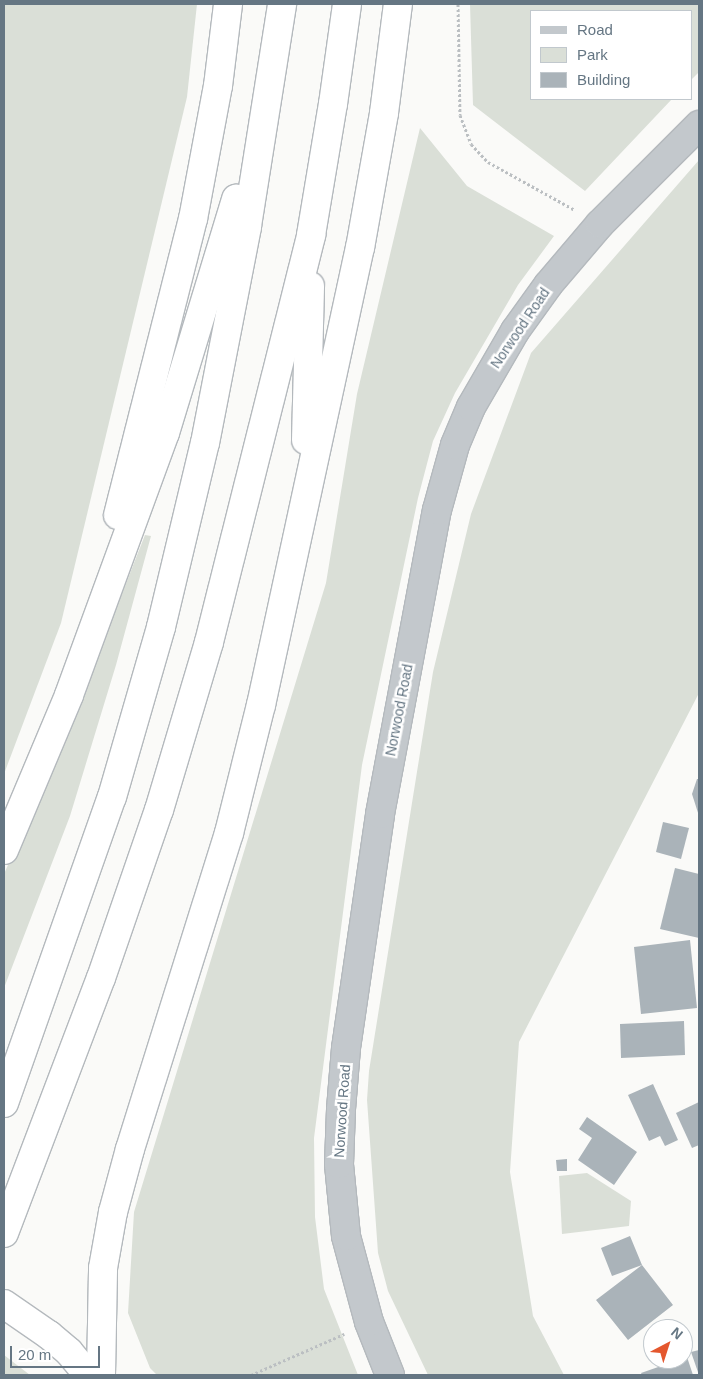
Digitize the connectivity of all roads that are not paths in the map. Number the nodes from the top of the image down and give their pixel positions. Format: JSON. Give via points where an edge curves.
{"nodes":[{"id":1,"x":228,"y":4,"type":"edge"},
{"id":2,"x":282,"y":4,"type":"edge"},
{"id":3,"x":347,"y":4,"type":"edge"},
{"id":4,"x":398,"y":4,"type":"edge"},
{"id":5,"x":268,"y":92,"type":"junction"},
{"id":6,"x":699,"y":125,"type":"edge"},
{"id":7,"x":311,"y":235,"type":"junction"},
{"id":8,"x":304,"y":507,"type":"junction"},
{"id":9,"x":69,"y":695,"type":"junction"},
{"id":10,"x":4,"y":850,"type":"edge"},
{"id":11,"x":4,"y":1103,"type":"edge"},
{"id":12,"x":4,"y":1233,"type":"edge"},
{"id":13,"x":4,"y":1304,"type":"edge"},
{"id":14,"x":88,"y":1375,"type":"edge"},
{"id":15,"x":101,"y":1375,"type":"edge"},
{"id":16,"x":390,"y":1375,"type":"edge"}],
"edges":[{"from":1,"to":9,"type":"highway","via":[[218,86],[193,219],[142,427]]},
{"from":2,"to":5,"type":"highway"},
{"from":3,"to":7,"type":"highway","via":[[334,104]]},
{"from":4,"to":8,"type":"highway","via":[[384,113],[360,248]]},
{"from":5,"to":9,"type":"highway","via":[[165,433]]},
{"from":5,"to":11,"type":"highway","via":[[247,226],[205,442],[161,627],[112,797]]},
{"from":6,"to":16,"type":"street","name":"Norwood Road","via":[[600,224],[548,285],[515,331],[471,407],[455,445],[437,510],[380,814],[346,1048],[338,1164],[346,1236],[355,1275]]},
{"from":7,"to":8,"type":"highway"},
{"from":7,"to":12,"type":"highway","via":[[209,642],[162,801],[101,978]]},
{"from":8,"to":15,"type":"highway","via":[[229,833],[113,1212],[103,1268]]},
{"from":9,"to":10,"type":"highway"},
{"from":13,"to":14,"type":"highway","via":[[46,1332]]}]}
